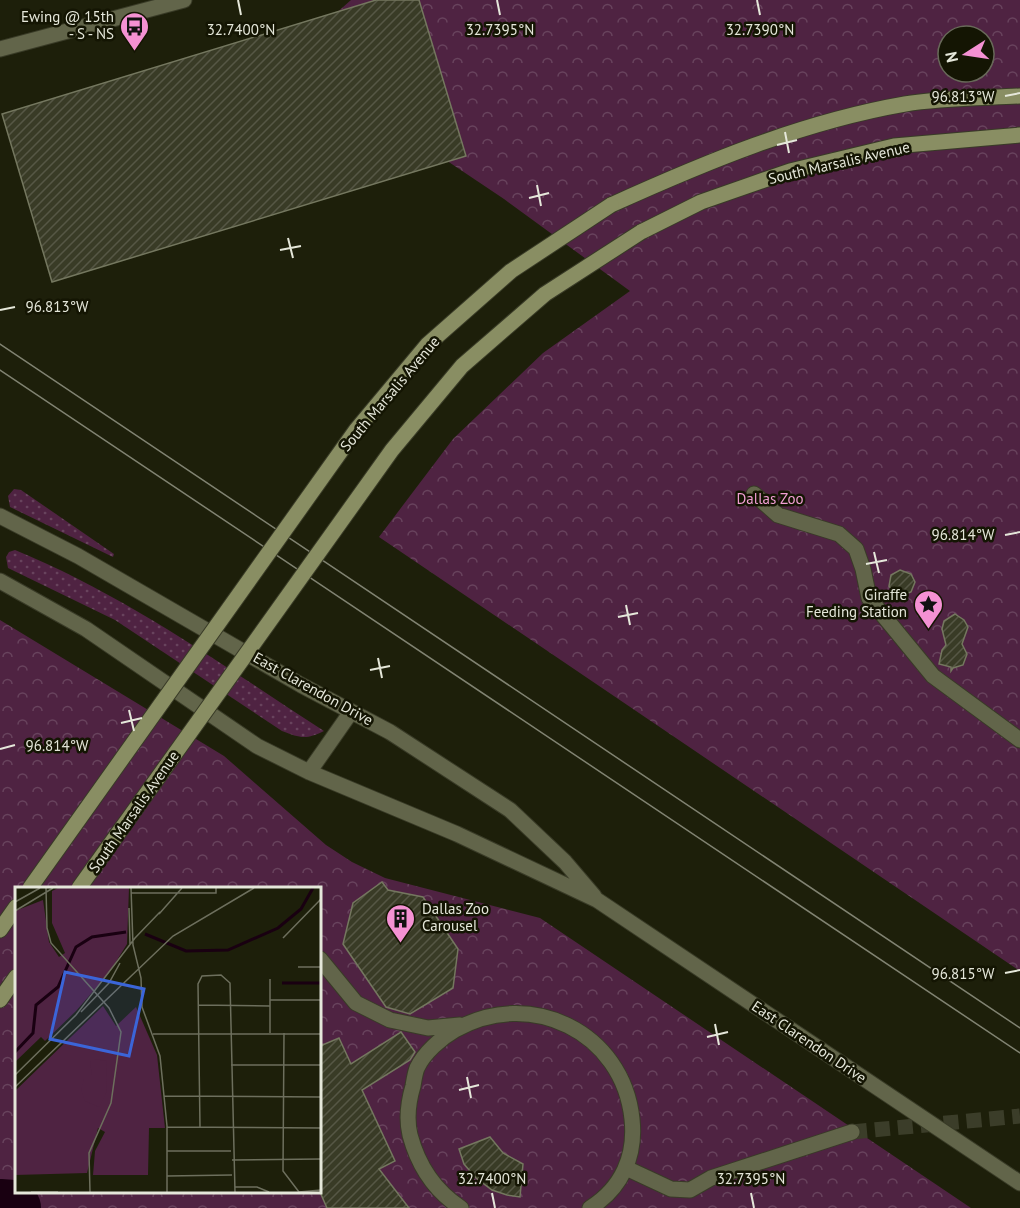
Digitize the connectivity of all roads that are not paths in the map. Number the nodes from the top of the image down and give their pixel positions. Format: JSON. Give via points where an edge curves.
{"nodes":[{"id":1,"x":184,"y":0,"type":"edge"},
{"id":2,"x":0,"y":49,"type":"edge"},
{"id":3,"x":1020,"y":96,"type":"edge"},
{"id":4,"x":1020,"y":135,"type":"edge"},
{"id":5,"x":754,"y":494,"type":"dead end"},
{"id":6,"x":0,"y":516,"type":"edge"},
{"id":7,"x":0,"y":581,"type":"edge"},
{"id":8,"x":351,"y":712,"type":"junction"},
{"id":9,"x":1020,"y":740,"type":"edge"},
{"id":10,"x":309,"y":772,"type":"junction"},
{"id":11,"x":31,"y":887,"type":"edge"},
{"id":12,"x":81,"y":887,"type":"edge"},
{"id":13,"x":597,"y":900,"type":"junction"},
{"id":14,"x":15,"y":908,"type":"edge"},
{"id":15,"x":0,"y":930,"type":"edge"},
{"id":16,"x":321,"y":960,"type":"edge"},
{"id":17,"x":15,"y":978,"type":"edge"},
{"id":18,"x":0,"y":1000,"type":"edge"},
{"id":19,"x":466,"y":1024,"type":"junction"},
{"id":20,"x":852,"y":1132,"type":"tunnel mouth"},
{"id":21,"x":626,"y":1168,"type":"junction"},
{"id":22,"x":1020,"y":1183,"type":"edge"},
{"id":23,"x":461,"y":1208,"type":"edge"},
{"id":24,"x":590,"y":1208,"type":"edge"}],
"edges":[{"from":1,"to":2,"type":"street"},
{"from":3,"to":11,"type":"main road","name":"South Marsalis Avenue","bridge":true,"via":[[906,104],[800,129],[699,165],[611,205],[511,271],[420,353],[356,430]]},
{"from":4,"to":12,"type":"main road","name":"South Marsalis Avenue","bridge":true,"via":[[894,146],[790,171],[701,202],[641,232],[545,294],[462,366],[392,450]]},
{"from":5,"to":9,"type":"street","via":[[778,515],[839,534],[856,549],[869,598],[933,676]]},
{"from":6,"to":8,"type":"street","name":"East Clarendon Drive","via":[[78,556]]},
{"from":7,"to":10,"type":"street","name":"East Clarendon Drive","via":[[86,629],[258,746]]},
{"from":8,"to":10,"type":"street"},
{"from":8,"to":13,"type":"street","name":"East Clarendon Drive","via":[[390,732],[510,810],[565,862]]},
{"from":10,"to":13,"type":"street","name":"East Clarendon Drive","via":[[457,834]]},
{"from":13,"to":22,"type":"street","name":"East Clarendon Drive"},
{"from":14,"to":15,"type":"main road"},
{"from":16,"to":19,"type":"street","via":[[356,1003],[390,1020],[428,1028]]},
{"from":17,"to":18,"type":"main road"},
{"from":19,"to":21,"type":"street","via":[[487,1016],[531,1013],[552,1018],[589,1039],[617,1070],[626,1090],[633,1131]]},
{"from":19,"to":23,"type":"street","via":[[430,1050],[417,1068],[407,1108],[414,1150],[424,1170],[436,1187]]},
{"from":20,"to":21,"type":"street","via":[[711,1178],[690,1190],[671,1189]]},
{"from":21,"to":24,"type":"street","via":[[611,1190]]}]}
